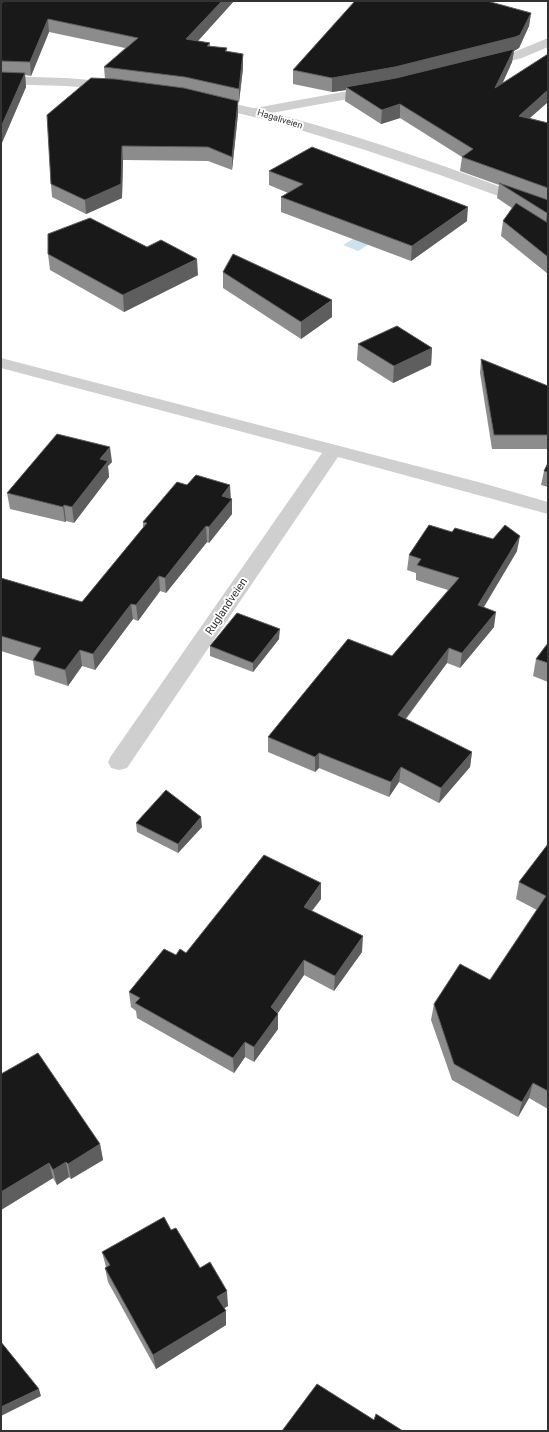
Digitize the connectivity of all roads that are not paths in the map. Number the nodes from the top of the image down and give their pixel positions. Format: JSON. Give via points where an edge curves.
{"nodes":[{"id":1,"x":548,"y":42,"type":"edge"},
{"id":2,"x":474,"y":66,"type":"edge"},
{"id":3,"x":1,"y":80,"type":"edge"},
{"id":4,"x":126,"y":88,"type":"edge"},
{"id":5,"x":387,"y":88,"type":"edge"},
{"id":6,"x":199,"y":99,"type":"edge"},
{"id":7,"x":255,"y":112,"type":"junction"},
{"id":8,"x":548,"y":210,"type":"edge"},
{"id":9,"x":1,"y":363,"type":"edge"},
{"id":10,"x":333,"y":450,"type":"junction"},
{"id":11,"x":548,"y":508,"type":"edge"},
{"id":12,"x":119,"y":762,"type":"dead end"}],
"edges":[{"from":1,"to":2,"type":"street","via":[[518,55]]},
{"from":3,"to":4,"type":"street","via":[[66,82]]},
{"from":5,"to":7,"type":"street"},
{"from":6,"to":7,"type":"street","name":"Hagaliveien"},
{"from":7,"to":8,"type":"street","name":"Hagaliveien","via":[[464,178]]},
{"from":9,"to":10,"type":"street"},
{"from":10,"to":11,"type":"street"},
{"from":10,"to":12,"type":"street","name":"Ruglandveien"}]}
